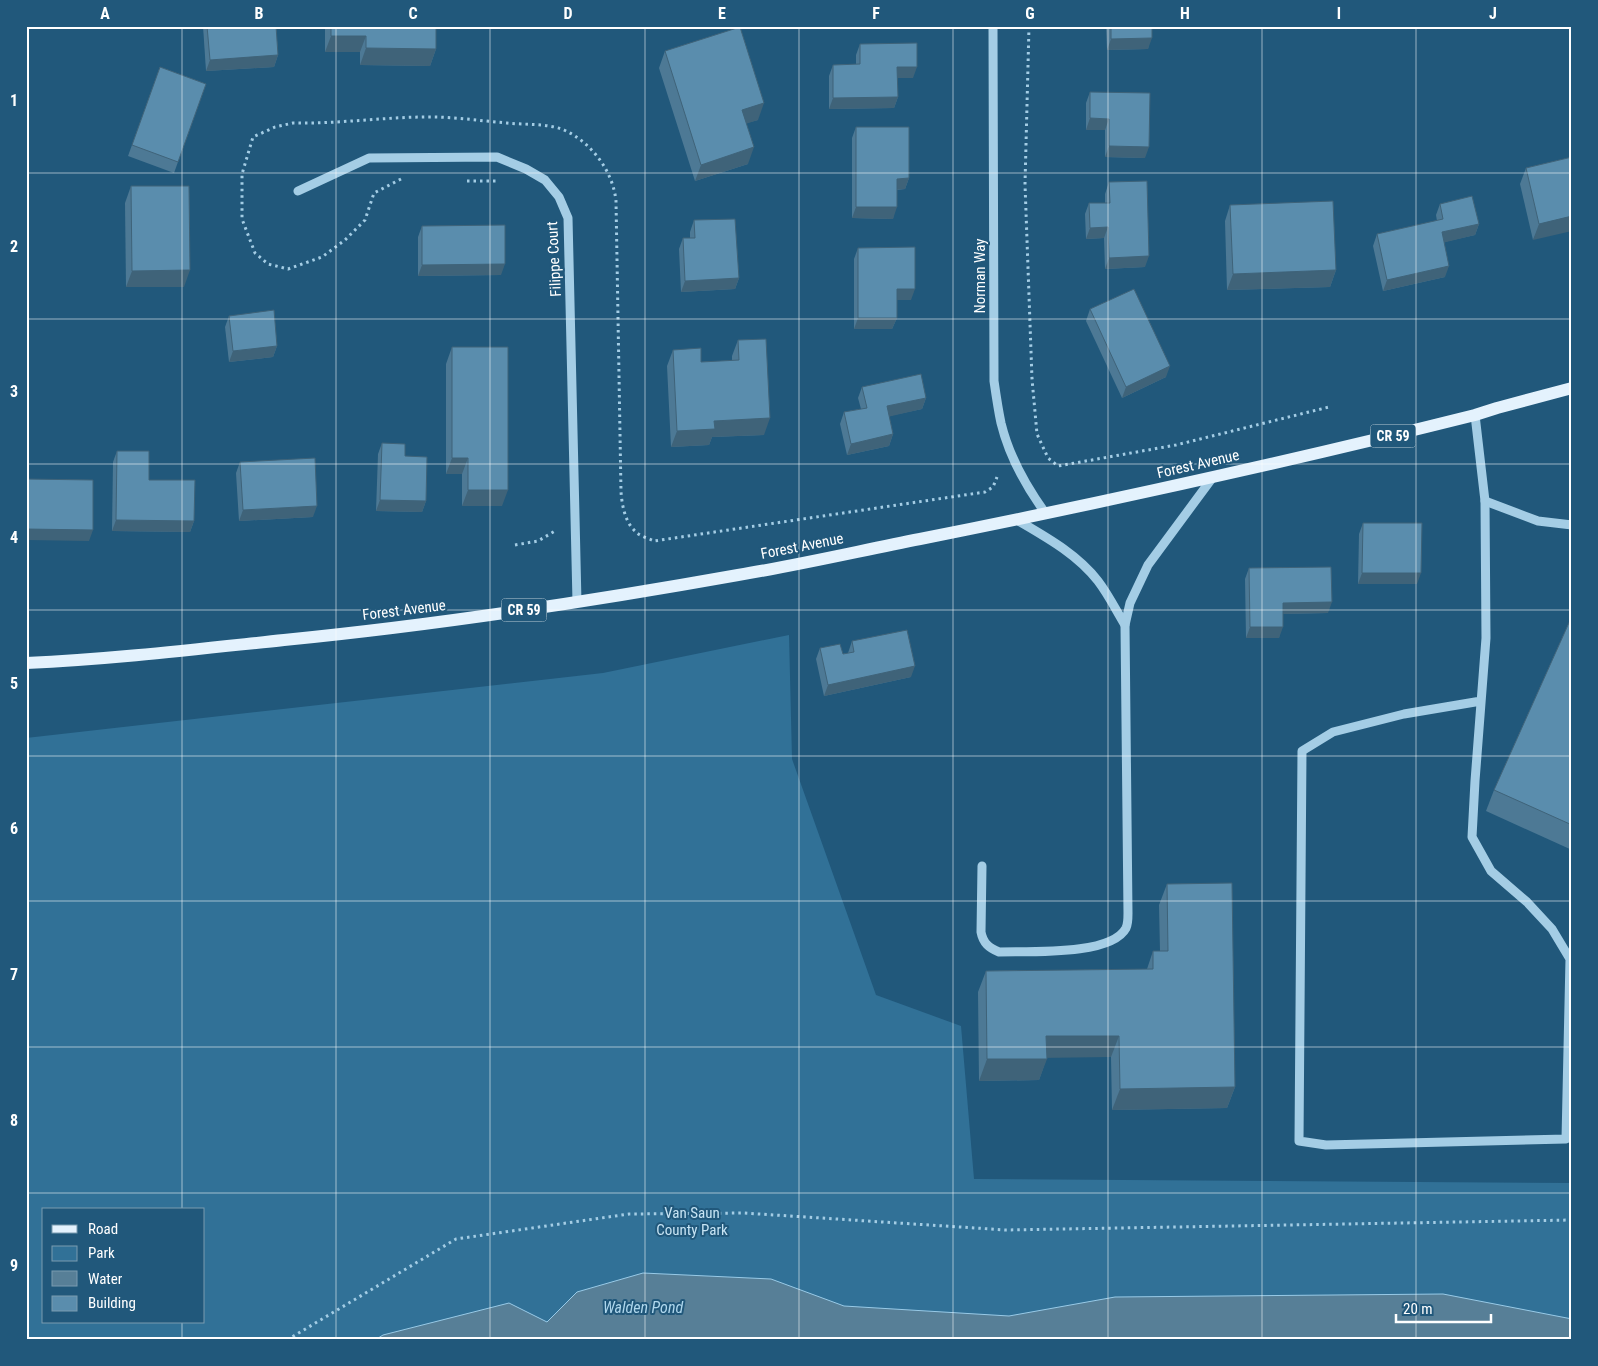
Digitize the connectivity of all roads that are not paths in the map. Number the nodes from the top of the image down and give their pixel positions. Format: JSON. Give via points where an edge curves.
{"nodes":[{"id":1,"x":993,"y":26,"type":"edge"},
{"id":2,"x":298,"y":191,"type":"dead end"},
{"id":3,"x":1572,"y":388,"type":"edge"},
{"id":4,"x":1476,"y":415,"type":"junction"},
{"id":5,"x":1213,"y":477,"type":"junction"},
{"id":6,"x":1485,"y":502,"type":"junction"},
{"id":7,"x":1046,"y":514,"type":"junction"},
{"id":8,"x":1017,"y":520,"type":"junction"},
{"id":9,"x":1572,"y":525,"type":"edge"},
{"id":10,"x":577,"y":602,"type":"junction"},
{"id":11,"x":1125,"y":625,"type":"junction"},
{"id":12,"x":26,"y":663,"type":"edge"},
{"id":13,"x":1481,"y":700,"type":"junction"},
{"id":14,"x":982,"y":866,"type":"dead end"}],
"edges":[{"from":1,"to":7,"type":"street","name":"Norman Way","via":[[994,381],[1001,424],[1016,465]]},
{"from":2,"to":10,"type":"street","name":"Filippe Court","via":[[369,158],[497,157],[544,180],[559,197],[568,218]]},
{"from":3,"to":4,"type":"main road","name":"Forest Avenue","number":"CR 59"},
{"from":4,"to":5,"type":"main road","name":"Forest Avenue","number":"CR 59"},
{"from":4,"to":6,"type":"street"},
{"from":5,"to":7,"type":"main road","name":"Forest Avenue","number":"CR 59"},
{"from":5,"to":11,"type":"street","via":[[1148,565],[1130,603]]},
{"from":6,"to":9,"type":"street","via":[[1538,521]]},
{"from":6,"to":13,"type":"street","via":[[1486,638]]},
{"from":7,"to":8,"type":"main road","name":"Forest Avenue","number":"CR 59"},
{"from":8,"to":10,"type":"main road","name":"Forest Avenue","number":"CR 59","via":[[741,575]]},
{"from":8,"to":11,"type":"street","via":[[1073,556],[1098,581]]},
{"from":10,"to":12,"type":"main road","name":"Forest Avenue","number":"CR 59","via":[[337,635]]},
{"from":11,"to":14,"type":"street","via":[[1126,927],[1120,935],[1084,949],[1000,952],[990,949],[981,932]]},
{"from":13,"to":13,"type":"street","via":[[1472,836],[1491,871],[1552,929],[1570,958],[1566,1139],[1326,1145],[1299,1142],[1302,751],[1333,732],[1404,714]]}]}
